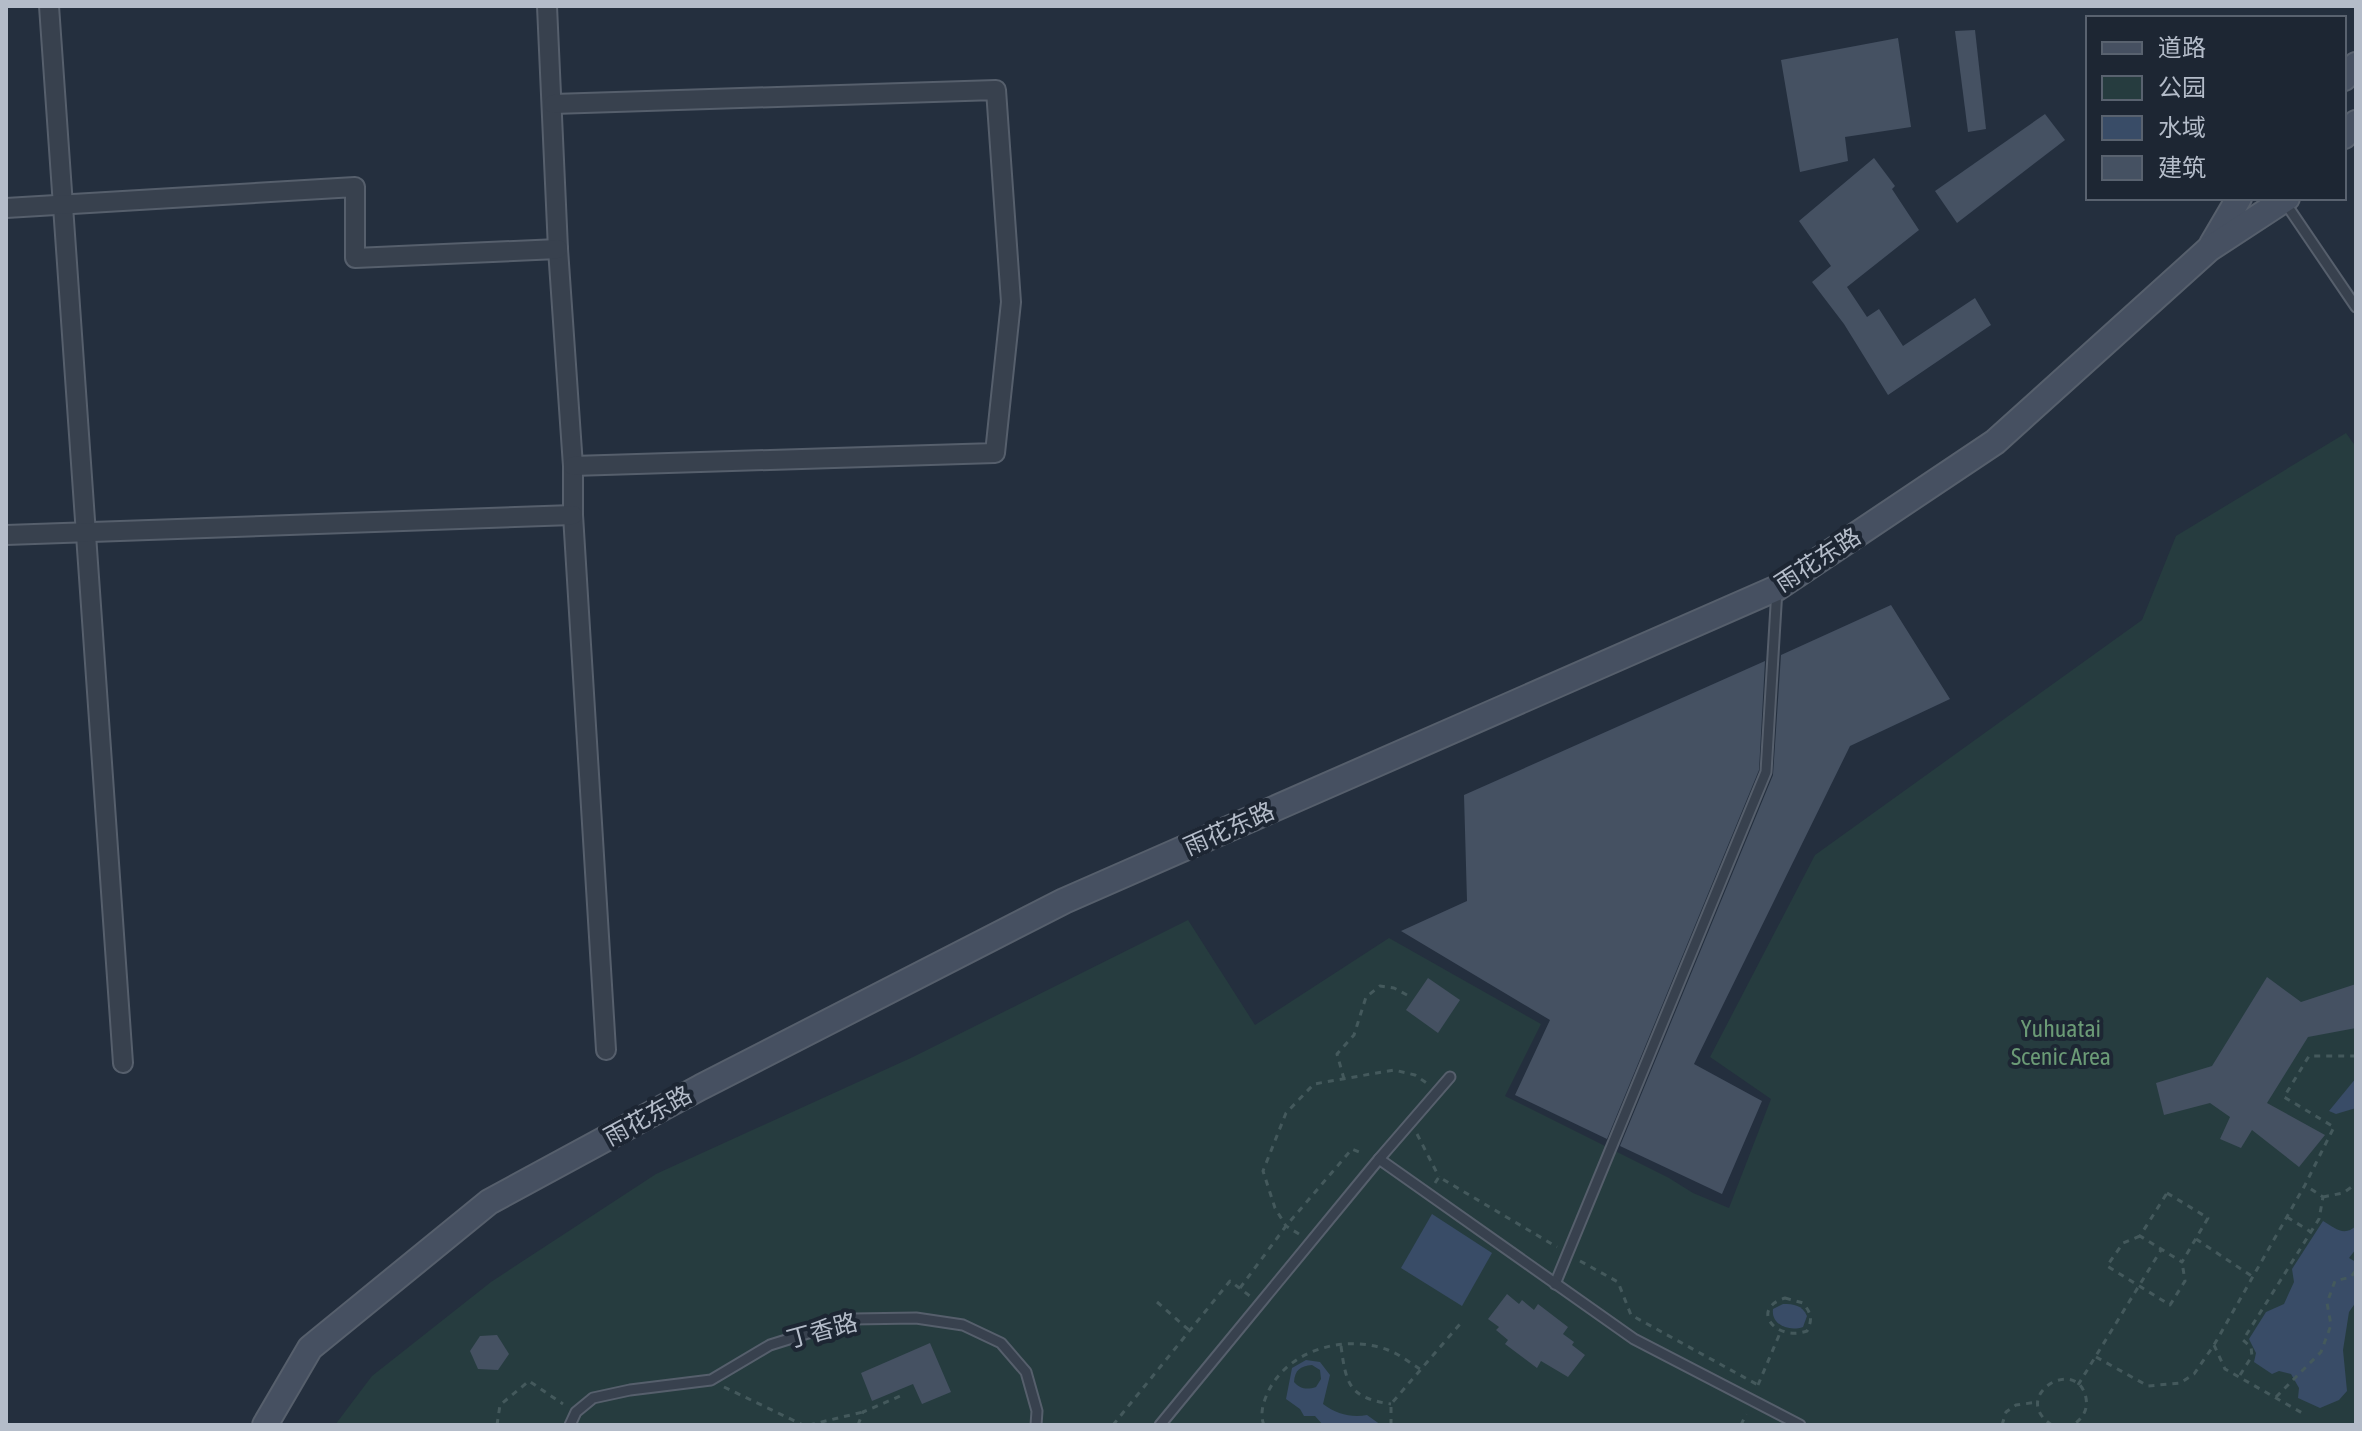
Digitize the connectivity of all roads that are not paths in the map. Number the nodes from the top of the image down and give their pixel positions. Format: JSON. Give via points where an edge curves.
{"nodes":[{"id":1,"x":49,"y":6,"type":"edge"},
{"id":2,"x":547,"y":6,"type":"edge"},
{"id":3,"x":553,"y":104,"type":"junction"},
{"id":4,"x":2238,"y":200,"type":"edge"},
{"id":5,"x":2285,"y":200,"type":"edge"},
{"id":6,"x":61,"y":205,"type":"junction"},
{"id":7,"x":6,"y":208,"type":"edge"},
{"id":8,"x":558,"y":249,"type":"junction"},
{"id":9,"x":2209,"y":249,"type":"junction"},
{"id":10,"x":2356,"y":307,"type":"edge"},
{"id":11,"x":573,"y":466,"type":"junction"},
{"id":12,"x":573,"y":515,"type":"junction"},
{"id":13,"x":85,"y":532,"type":"junction"},
{"id":14,"x":6,"y":535,"type":"edge"},
{"id":15,"x":1777,"y":588,"type":"junction"},
{"id":16,"x":606,"y":1050,"type":"dead end"},
{"id":17,"x":123,"y":1063,"type":"dead end"},
{"id":18,"x":1450,"y":1077,"type":"dead end"},
{"id":19,"x":1379,"y":1159,"type":"junction"},
{"id":20,"x":1555,"y":1284,"type":"junction"},
{"id":21,"x":265,"y":1425,"type":"edge"},
{"id":22,"x":570,"y":1425,"type":"edge"},
{"id":23,"x":1036,"y":1425,"type":"edge"},
{"id":24,"x":1160,"y":1425,"type":"edge"},
{"id":25,"x":1800,"y":1425,"type":"edge"}],
"edges":[{"from":1,"to":6,"type":"street"},
{"from":2,"to":3,"type":"street"},
{"from":3,"to":8,"type":"street"},
{"from":3,"to":11,"type":"street","via":[[996,90],[1011,302],[995,453]]},
{"from":4,"to":9,"type":"main road","name":"雨花东路"},
{"from":5,"to":9,"type":"main road","name":"雨花东路"},
{"from":5,"to":10,"type":"lane"},
{"from":6,"to":7,"type":"street"},
{"from":6,"to":8,"type":"street","via":[[355,187],[355,258]]},
{"from":6,"to":13,"type":"street"},
{"from":8,"to":11,"type":"street"},
{"from":9,"to":15,"type":"main road","name":"雨花东路","via":[[1995,442]]},
{"from":11,"to":12,"type":"street"},
{"from":12,"to":13,"type":"street"},
{"from":12,"to":16,"type":"street"},
{"from":13,"to":14,"type":"street"},
{"from":13,"to":17,"type":"street"},
{"from":15,"to":20,"type":"lane","via":[[1766,772]]},
{"from":15,"to":21,"type":"main road","name":"雨花东路","via":[[1064,901],[489,1202],[310,1348]]},
{"from":18,"to":19,"type":"lane"},
{"from":19,"to":20,"type":"lane"},
{"from":19,"to":24,"type":"lane"},
{"from":20,"to":25,"type":"lane","via":[[1634,1339]]},
{"from":22,"to":23,"type":"lane","name":"丁香路","via":[[593,1398],[711,1380],[770,1345],[853,1319],[916,1318],[963,1325],[1001,1343],[1026,1372]]}]}
